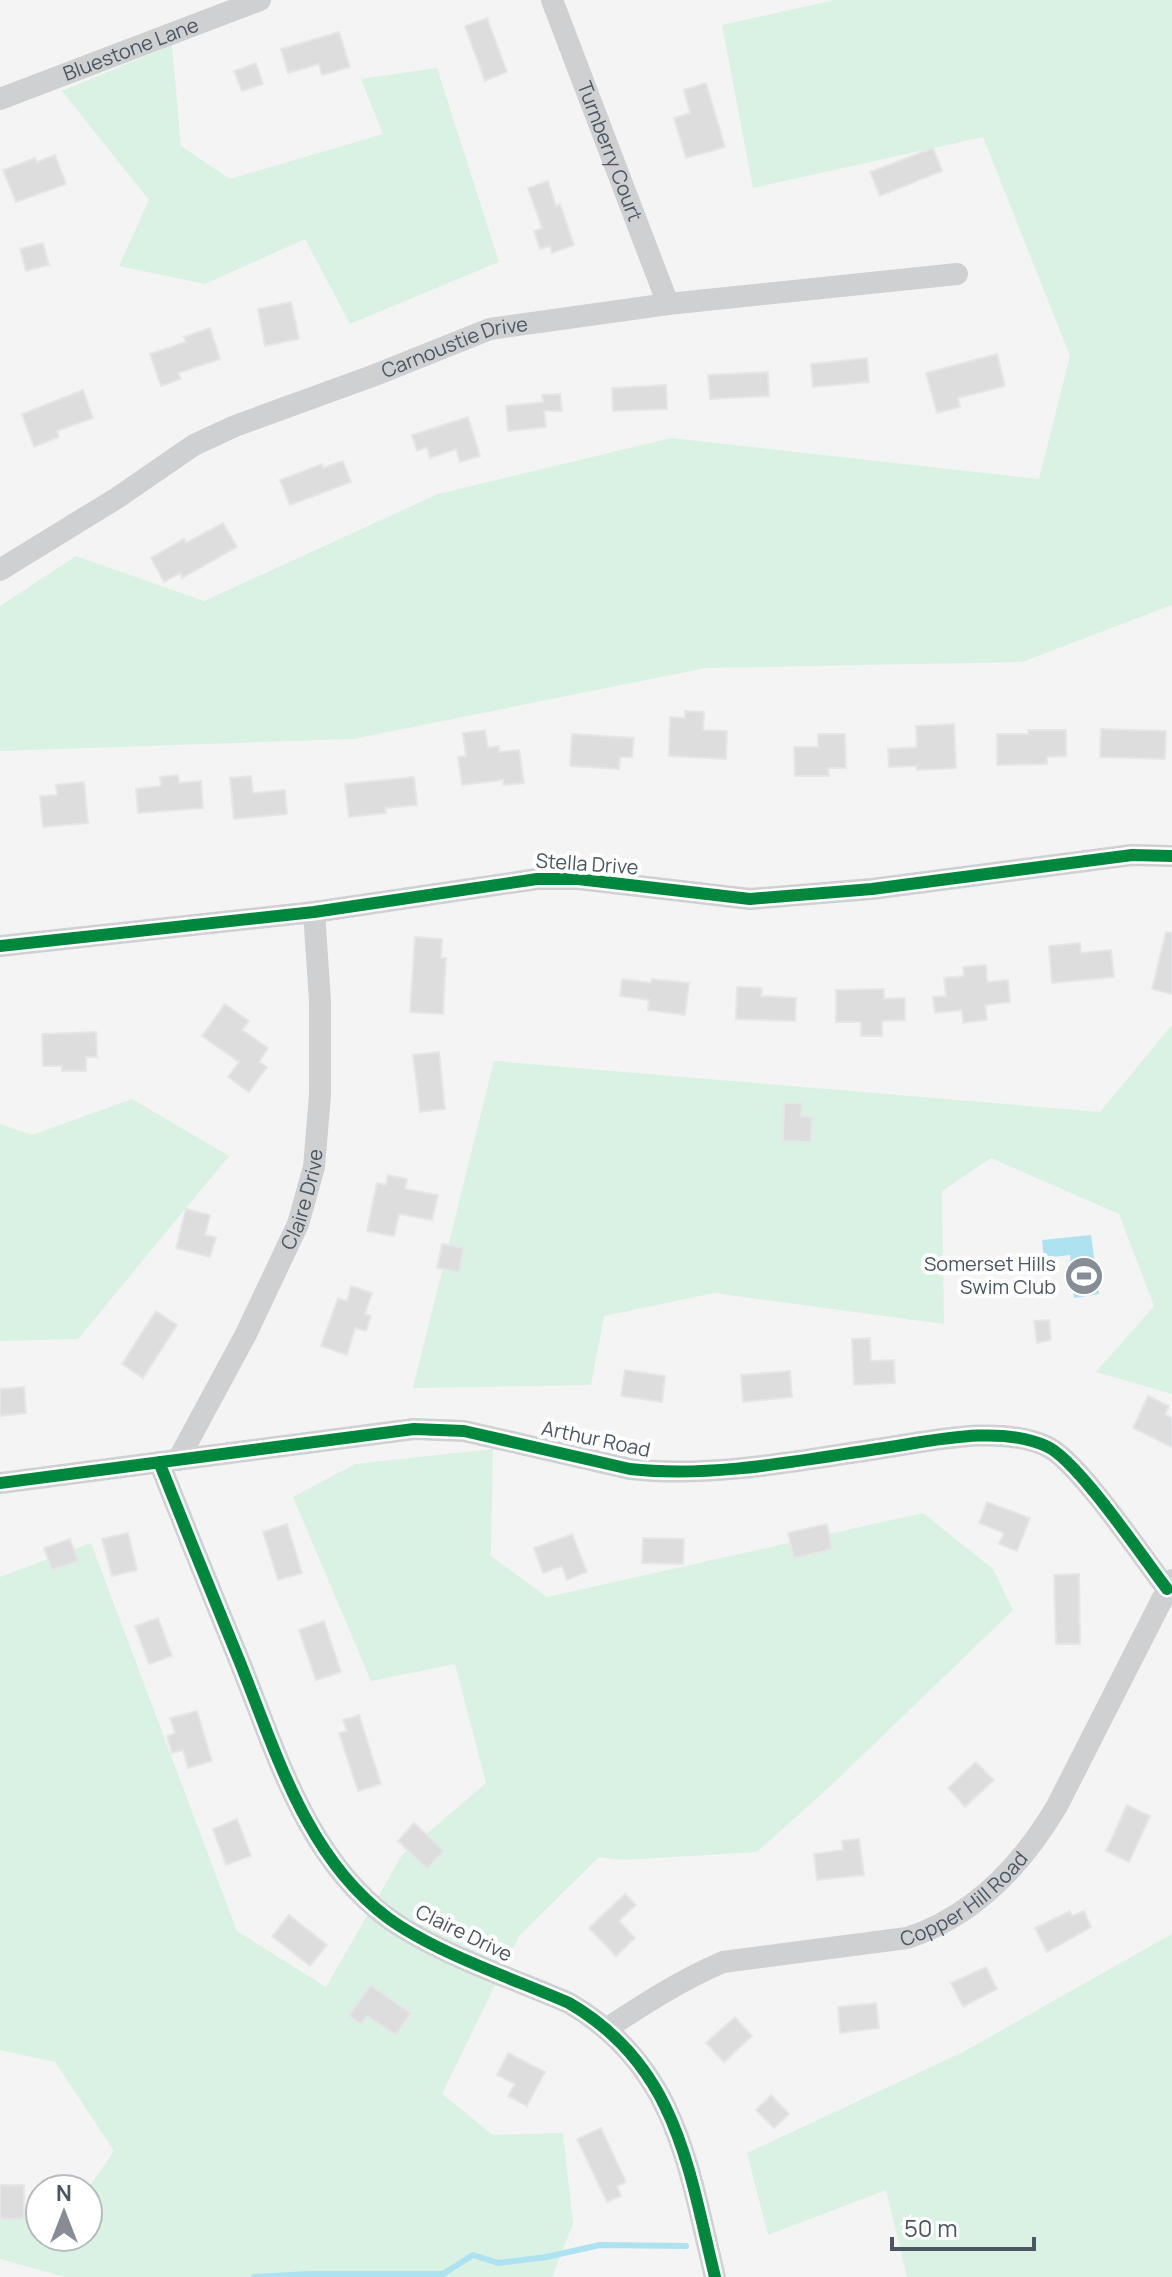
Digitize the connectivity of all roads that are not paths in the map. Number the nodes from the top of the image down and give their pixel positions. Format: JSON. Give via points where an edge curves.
{"nodes":[{"id":1,"x":260,"y":0,"type":"edge"},
{"id":2,"x":552,"y":0,"type":"edge"},
{"id":3,"x":0,"y":99,"type":"edge"},
{"id":4,"x":957,"y":274,"type":"dead end"},
{"id":5,"x":668,"y":304,"type":"junction"},
{"id":6,"x":0,"y":570,"type":"edge"},
{"id":7,"x":1172,"y":856,"type":"edge"},
{"id":8,"x":314,"y":912,"type":"junction"},
{"id":9,"x":0,"y":946,"type":"edge"},
{"id":10,"x":168,"y":1461,"type":"junction"},
{"id":11,"x":0,"y":1483,"type":"edge"},
{"id":12,"x":1169,"y":1585,"type":"edge"},
{"id":13,"x":606,"y":2029,"type":"junction"},
{"id":14,"x":715,"y":2277,"type":"edge"}],
"edges":[{"from":1,"to":3,"type":"street","name":"Bluestone Lane"},
{"from":2,"to":5,"type":"street","name":"Turnberry Court"},
{"from":4,"to":5,"type":"street","name":"Carnoustie Drive"},
{"from":5,"to":6,"type":"street","name":"Carnoustie Drive","via":[[490,329],[235,426],[194,445]]},
{"from":7,"to":8,"type":"street","name":"Stella Drive","via":[[1132,855],[872,889],[750,899],[537,879]]},
{"from":8,"to":9,"type":"street","name":"Stella Drive"},
{"from":8,"to":10,"type":"street","name":"Claire Drive","via":[[320,1095],[314,1167],[298,1224],[246,1334]]},
{"from":10,"to":11,"type":"street","name":"Arthur Road"},
{"from":10,"to":12,"type":"street","name":"Arthur Road","via":[[414,1429],[464,1431],[657,1472],[767,1465],[967,1436],[1016,1437],[1047,1446],[1065,1460]]},
{"from":10,"to":13,"type":"street","name":"Claire Drive","via":[[273,1746],[328,1857],[388,1917],[427,1941],[569,2003]]},
{"from":12,"to":13,"type":"street","name":"Copper Hill Road","via":[[1039,1837],[965,1912],[907,1938],[723,1962]]},
{"from":13,"to":14,"type":"street","name":"Claire Drive","via":[[647,2074],[665,2103],[683,2149]]}]}
